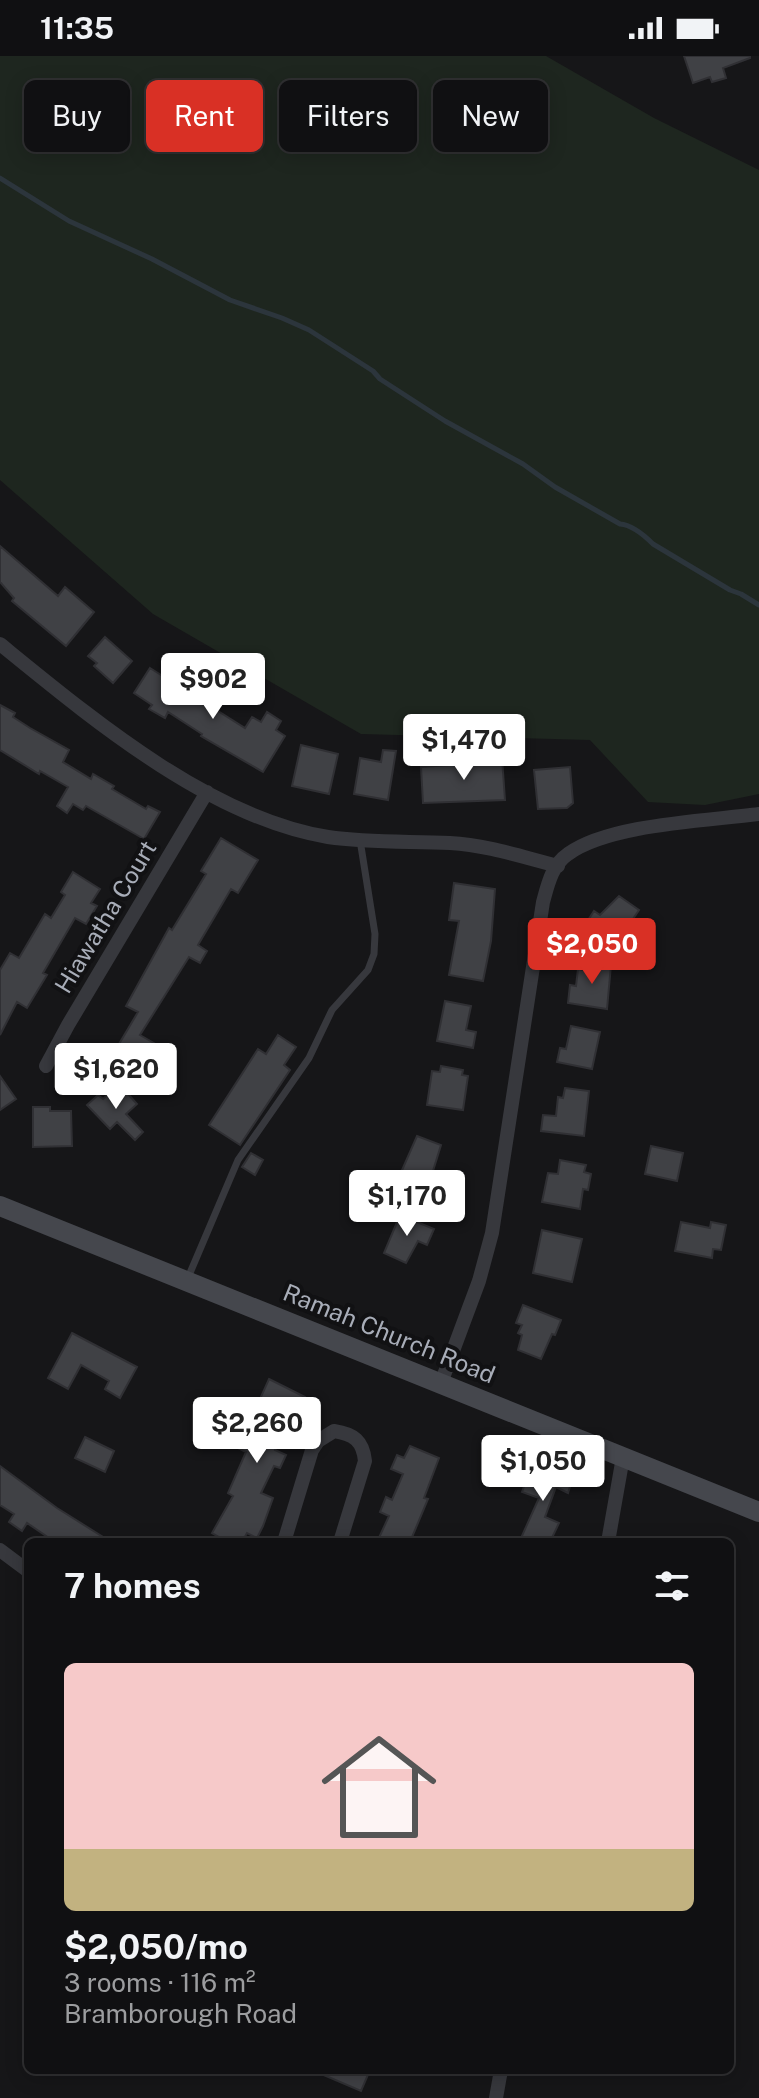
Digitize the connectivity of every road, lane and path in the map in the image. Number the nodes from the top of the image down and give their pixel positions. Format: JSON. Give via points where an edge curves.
{"nodes":[{"id":1,"x":1,"y":646,"type":"edge"},
{"id":2,"x":207,"y":792,"type":"junction"},
{"id":3,"x":759,"y":814,"type":"edge"},
{"id":4,"x":360,"y":840,"type":"junction"},
{"id":5,"x":558,"y":866,"type":"junction"},
{"id":6,"x":46,"y":1066,"type":"dead end"},
{"id":7,"x":0,"y":1206,"type":"edge"},
{"id":8,"x":187,"y":1282,"type":"junction"},
{"id":9,"x":441,"y":1383,"type":"junction"},
{"id":10,"x":623,"y":1457,"type":"junction"},
{"id":11,"x":759,"y":1512,"type":"edge"},
{"id":12,"x":285,"y":1538,"type":"edge"},
{"id":13,"x":341,"y":1538,"type":"edge"},
{"id":14,"x":609,"y":1538,"type":"edge"},
{"id":15,"x":0,"y":1550,"type":"edge"},
{"id":16,"x":24,"y":1568,"type":"edge"},
{"id":17,"x":500,"y":2074,"type":"edge"},
{"id":18,"x":496,"y":2098,"type":"edge"}],
"edges":[{"from":1,"to":2,"type":"street","via":[[134,748]]},
{"from":2,"to":4,"type":"street","via":[[280,826]]},
{"from":2,"to":6,"type":"street","name":"Hiawatha Court"},
{"from":3,"to":5,"type":"street","via":[[617,832],[567,854]]},
{"from":4,"to":5,"type":"street","via":[[488,848]]},
{"from":4,"to":8,"type":"lane","via":[[375,934],[368,970],[332,1010],[309,1058],[238,1160]]},
{"from":5,"to":9,"type":"street","via":[[543,902],[492,1233]]},
{"from":7,"to":8,"type":"main road","name":"Ramah Church Road"},
{"from":8,"to":9,"type":"main road","name":"Ramah Church Road"},
{"from":9,"to":10,"type":"main road","name":"Ramah Church Road"},
{"from":10,"to":11,"type":"main road","name":"Ramah Church Road"},
{"from":10,"to":14,"type":"street"},
{"from":12,"to":13,"type":"street","via":[[312,1450],[334,1431],[355,1437],[364,1448],[365,1461]]},
{"from":15,"to":16,"type":"street"},
{"from":17,"to":18,"type":"street"}]}
